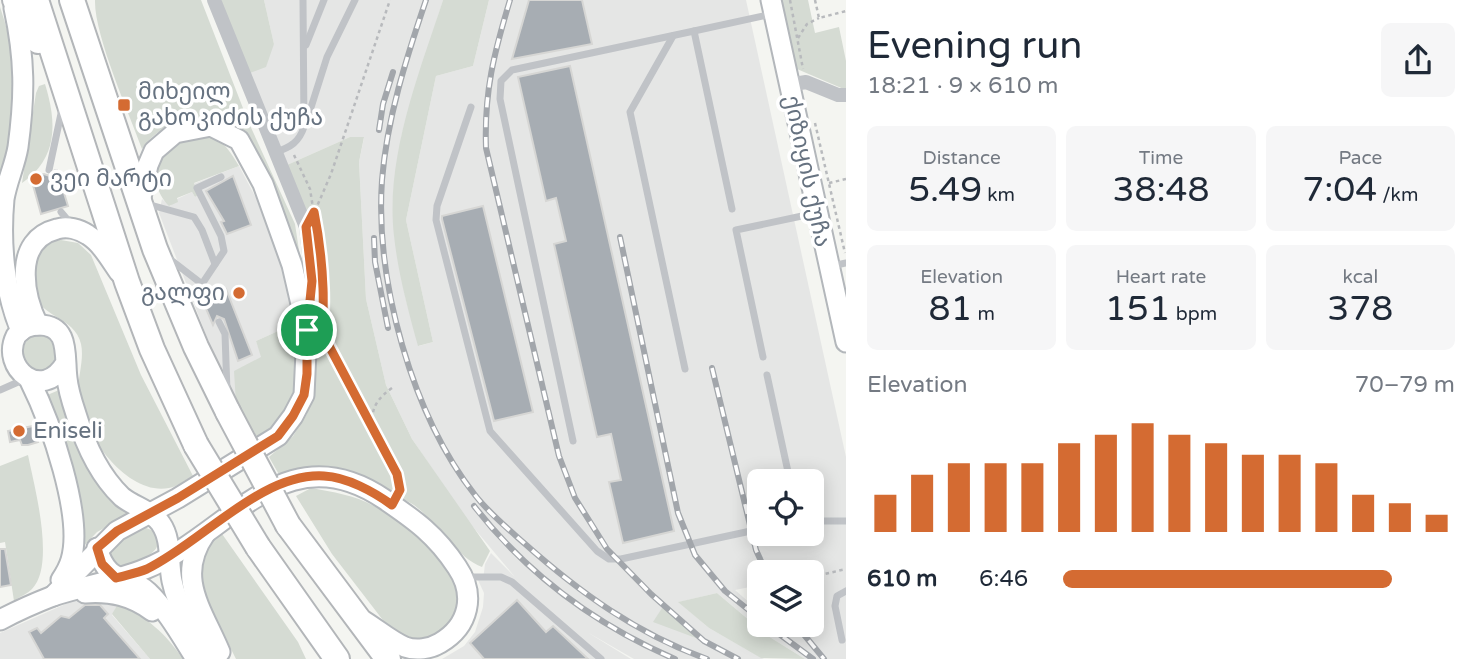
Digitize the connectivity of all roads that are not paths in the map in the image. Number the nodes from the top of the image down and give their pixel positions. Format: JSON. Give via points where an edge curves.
{"nodes":[{"id":1,"x":13,"y":0,"type":"edge"},
{"id":2,"x":36,"y":0,"type":"edge"},
{"id":3,"x":72,"y":0,"type":"edge"},
{"id":4,"x":83,"y":0,"type":"edge"},
{"id":5,"x":214,"y":0,"type":"edge"},
{"id":6,"x":303,"y":0,"type":"edge"},
{"id":7,"x":324,"y":0,"type":"edge"},
{"id":8,"x":355,"y":0,"type":"edge"},
{"id":9,"x":772,"y":7,"type":"edge"},
{"id":10,"x":81,"y":28,"type":"junction"},
{"id":11,"x":694,"y":31,"type":"junction"},
{"id":12,"x":673,"y":36,"type":"junction"},
{"id":13,"x":303,"y":51,"type":"junction"},
{"id":14,"x":797,"y":83,"type":"junction"},
{"id":15,"x":65,"y":91,"type":"junction"},
{"id":16,"x":846,"y":95,"type":"edge"},
{"id":17,"x":471,"y":107,"type":"dead end"},
{"id":18,"x":304,"y":127,"type":"junction"},
{"id":19,"x":274,"y":153,"type":"junction"},
{"id":20,"x":49,"y":170,"type":"dead end"},
{"id":21,"x":221,"y":177,"type":"dead end"},
{"id":22,"x":140,"y":202,"type":"junction"},
{"id":23,"x":732,"y":209,"type":"dead end"},
{"id":24,"x":208,"y":210,"type":"junction"},
{"id":25,"x":61,"y":212,"type":"dead end"},
{"id":26,"x":816,"y":213,"type":"junction"},
{"id":27,"x":194,"y":217,"type":"junction"},
{"id":28,"x":75,"y":229,"type":"junction"},
{"id":29,"x":155,"y":249,"type":"junction"},
{"id":30,"x":840,"y":263,"type":"edge"},
{"id":31,"x":215,"y":264,"type":"junction"},
{"id":32,"x":127,"y":282,"type":"junction"},
{"id":33,"x":202,"y":284,"type":"junction"},
{"id":34,"x":210,"y":296,"type":"dead end"},
{"id":35,"x":219,"y":321,"type":"dead end"},
{"id":36,"x":314,"y":327,"type":"junction"},
{"id":37,"x":18,"y":335,"type":"edge"},
{"id":38,"x":846,"y":342,"type":"edge"},
{"id":39,"x":763,"y":357,"type":"dead end"},
{"id":40,"x":65,"y":364,"type":"junction"},
{"id":41,"x":685,"y":369,"type":"dead end"},
{"id":42,"x":17,"y":372,"type":"edge"},
{"id":43,"x":767,"y":375,"type":"dead end"},
{"id":44,"x":0,"y":390,"type":"edge"},
{"id":45,"x":228,"y":412,"type":"junction"},
{"id":46,"x":573,"y":441,"type":"dead end"},
{"id":47,"x":787,"y":469,"type":"edge"},
{"id":48,"x":149,"y":515,"type":"junction"},
{"id":49,"x":824,"y":521,"type":"edge"},
{"id":50,"x":846,"y":521,"type":"edge"},
{"id":51,"x":209,"y":529,"type":"junction"},
{"id":52,"x":747,"y":532,"type":"edge"},
{"id":53,"x":97,"y":548,"type":"junction"},
{"id":54,"x":168,"y":556,"type":"junction"},
{"id":55,"x":464,"y":577,"type":"junction"},
{"id":56,"x":116,"y":578,"type":"junction"},
{"id":57,"x":846,"y":591,"type":"edge"},
{"id":58,"x":53,"y":596,"type":"junction"},
{"id":59,"x":351,"y":613,"type":"junction"},
{"id":60,"x":0,"y":620,"type":"edge"},
{"id":61,"x":842,"y":640,"type":"dead end"},
{"id":62,"x":184,"y":642,"type":"junction"},
{"id":63,"x":324,"y":649,"type":"edge"},
{"id":64,"x":437,"y":652,"type":"edge"},
{"id":65,"x":196,"y":659,"type":"edge"},
{"id":66,"x":216,"y":659,"type":"edge"},
{"id":67,"x":223,"y":659,"type":"edge"},
{"id":68,"x":337,"y":659,"type":"edge"},
{"id":69,"x":388,"y":659,"type":"edge"},
{"id":70,"x":601,"y":659,"type":"edge"}],
"edges":[{"from":1,"to":15,"type":"highway"},
{"from":1,"to":37,"type":"main road","via":[[24,69],[18,146],[3,202],[2,257]]},
{"from":2,"to":15,"type":"highway"},
{"from":3,"to":10,"type":"highway"},
{"from":4,"to":10,"type":"street"},
{"from":5,"to":19,"type":"street"},
{"from":6,"to":13,"type":"lane"},
{"from":7,"to":13,"type":"lane"},
{"from":8,"to":18,"type":"lane","via":[[327,57]]},
{"from":9,"to":11,"type":"lane"},
{"from":9,"to":14,"type":"main road","name":"ქიზიყის ქუჩა"},
{"from":10,"to":22,"type":"highway"},
{"from":11,"to":12,"type":"lane"},
{"from":11,"to":23,"type":"lane"},
{"from":12,"to":41,"type":"lane","via":[[630,112]]},
{"from":12,"to":46,"type":"lane","via":[[512,70],[501,80],[500,99]]},
{"from":13,"to":18,"type":"lane"},
{"from":14,"to":16,"type":"street"},
{"from":14,"to":26,"type":"main road","name":"ქიზიყის ქუჩა"},
{"from":15,"to":20,"type":"lane"},
{"from":15,"to":32,"type":"highway"},
{"from":17,"to":52,"type":"lane","via":[[436,219],[490,431],[609,559]]},
{"from":18,"to":19,"type":"lane","via":[[300,139]]},
{"from":19,"to":36,"type":"street","via":[[306,227]]},
{"from":21,"to":24,"type":"lane","via":[[197,188]]},
{"from":22,"to":27,"type":"lane"},
{"from":22,"to":29,"type":"highway"},
{"from":22,"to":36,"type":"main road","via":[[154,151],[175,133],[211,126],[239,140],[274,212]]},
{"from":24,"to":27,"type":"lane"},
{"from":24,"to":31,"type":"lane","via":[[224,250]]},
{"from":25,"to":28,"type":"lane"},
{"from":26,"to":30,"type":"main road","name":"ქიზიყის ქუჩა"},
{"from":26,"to":39,"type":"lane","via":[[736,230]]},
{"from":27,"to":31,"type":"lane"},
{"from":28,"to":32,"type":"main road","via":[[93,239]]},
{"from":28,"to":37,"type":"main road","via":[[52,230],[30,247],[25,267],[30,309]]},
{"from":29,"to":33,"type":"lane"},
{"from":29,"to":45,"type":"highway"},
{"from":30,"to":38,"type":"main road","name":"ქიზიყის ქუჩა"},
{"from":31,"to":33,"type":"lane"},
{"from":32,"to":63,"type":"highway","bridge":true,"via":[[196,445]]},
{"from":33,"to":34,"type":"lane"},
{"from":35,"to":45,"type":"lane","via":[[225,334]]},
{"from":36,"to":48,"type":"main road","via":[[304,395],[278,436]]},
{"from":37,"to":40,"type":"main road","via":[[47,326],[62,337]]},
{"from":37,"to":42,"type":"main road","via":[[10,357]]},
{"from":40,"to":42,"type":"main road","via":[[44,381]]},
{"from":40,"to":48,"type":"main road","via":[[68,391],[97,466],[122,496]]},
{"from":42,"to":44,"type":"lane"},
{"from":42,"to":58,"type":"main road","via":[[59,452],[69,502],[74,546]]},
{"from":43,"to":47,"type":"lane"},
{"from":45,"to":59,"type":"highway","bridge":true,"via":[[288,525]]},
{"from":48,"to":53,"type":"main road","via":[[117,531]]},
{"from":48,"to":54,"type":"main road","via":[[160,521],[168,536]]},
{"from":49,"to":50,"type":"lane"},
{"from":51,"to":54,"type":"main road"},
{"from":51,"to":55,"type":"main road","via":[[267,490],[326,475],[372,491],[420,523]]},
{"from":51,"to":67,"type":"main road","via":[[194,550],[190,577]]},
{"from":53,"to":56,"type":"main road","via":[[102,564]]},
{"from":53,"to":58,"type":"main road"},
{"from":54,"to":56,"type":"main road"},
{"from":54,"to":66,"type":"main road","via":[[176,598]]},
{"from":55,"to":64,"type":"main road","via":[[469,601],[464,621]]},
{"from":55,"to":70,"type":"lane","via":[[501,576],[512,582]]},
{"from":56,"to":58,"type":"main road"},
{"from":56,"to":62,"type":"main road","via":[[147,590]]},
{"from":57,"to":61,"type":"lane","via":[[837,596],[835,606]]},
{"from":58,"to":60,"type":"main road"},
{"from":58,"to":62,"type":"main road","via":[[97,592],[136,599]]},
{"from":59,"to":64,"type":"main road","via":[[405,647]]},
{"from":59,"to":69,"type":"highway"},
{"from":62,"to":65,"type":"main road"},
{"from":63,"to":68,"type":"highway"}]}
